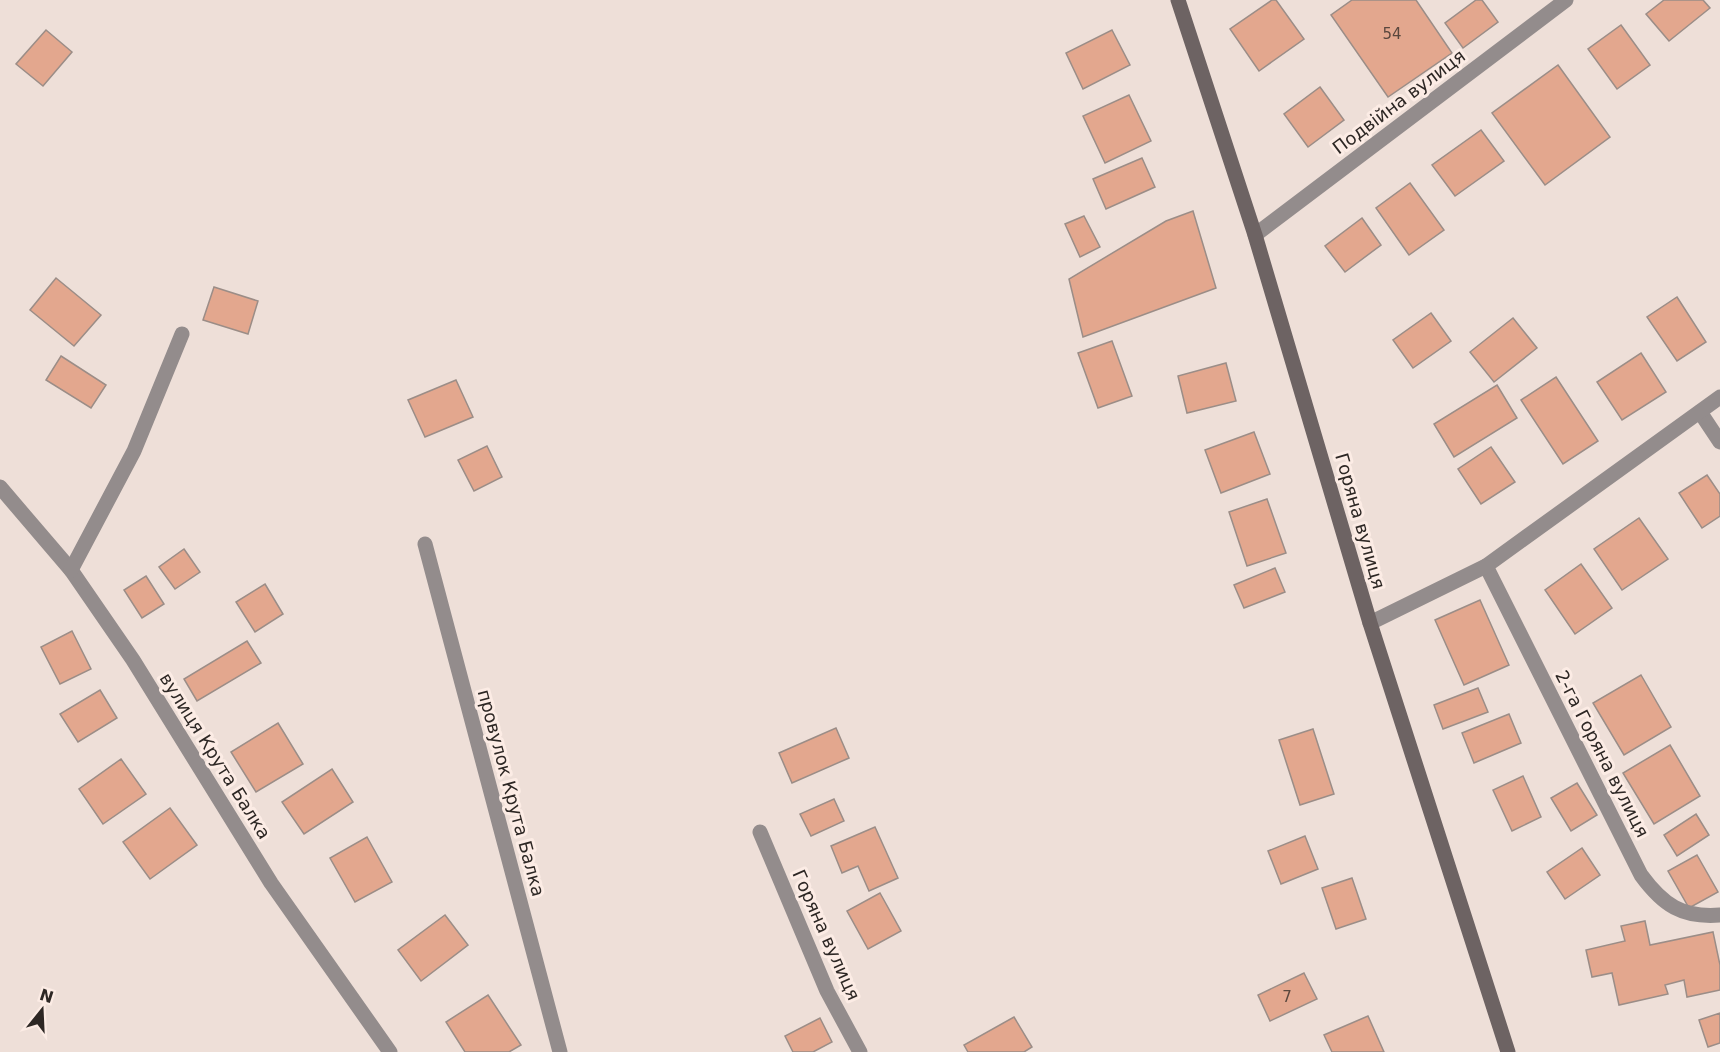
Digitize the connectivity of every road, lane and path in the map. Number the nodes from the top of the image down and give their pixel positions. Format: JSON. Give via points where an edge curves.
{"nodes":[{"id":1,"x":1178,"y":0,"type":"edge"},
{"id":2,"x":1566,"y":0,"type":"edge"},
{"id":3,"x":1255,"y":235,"type":"junction"},
{"id":4,"x":183,"y":334,"type":"dead end"},
{"id":5,"x":1720,"y":398,"type":"edge"},
{"id":6,"x":1700,"y":412,"type":"junction"},
{"id":7,"x":1720,"y":442,"type":"edge"},
{"id":8,"x":0,"y":487,"type":"edge"},
{"id":9,"x":425,"y":544,"type":"dead end"},
{"id":10,"x":1486,"y":566,"type":"junction"},
{"id":11,"x":71,"y":570,"type":"junction"},
{"id":12,"x":1370,"y":623,"type":"junction"},
{"id":13,"x":760,"y":831,"type":"dead end"},
{"id":14,"x":1720,"y":915,"type":"edge"},
{"id":15,"x":390,"y":1052,"type":"edge"},
{"id":16,"x":560,"y":1052,"type":"edge"},
{"id":17,"x":860,"y":1052,"type":"edge"},
{"id":18,"x":1508,"y":1052,"type":"edge"}],
"edges":[{"from":1,"to":3,"type":"street","name":"Горяна вулиця"},
{"from":2,"to":3,"type":"street","name":"Подвійна вулиця"},
{"from":3,"to":12,"type":"street","name":"Горяна вулиця"},
{"from":4,"to":11,"type":"street","via":[[134,451]]},
{"from":5,"to":6,"type":"street"},
{"from":6,"to":7,"type":"street"},
{"from":6,"to":10,"type":"street"},
{"from":8,"to":11,"type":"street","name":"вулиця Крута Балка"},
{"from":9,"to":16,"type":"street","name":"провулок Крута Балка"},
{"from":10,"to":12,"type":"street"},
{"from":10,"to":14,"type":"street","name":"2-га Горяна вулиця","via":[[1641,875],[1656,895],[1676,909],[1700,916]]},
{"from":11,"to":15,"type":"street","name":"вулиця Крута Балка","via":[[133,660],[271,883]]},
{"from":12,"to":18,"type":"street","name":"Горяна вулиця"},
{"from":13,"to":17,"type":"street","name":"Горяна вулиця","via":[[827,991]]}]}
